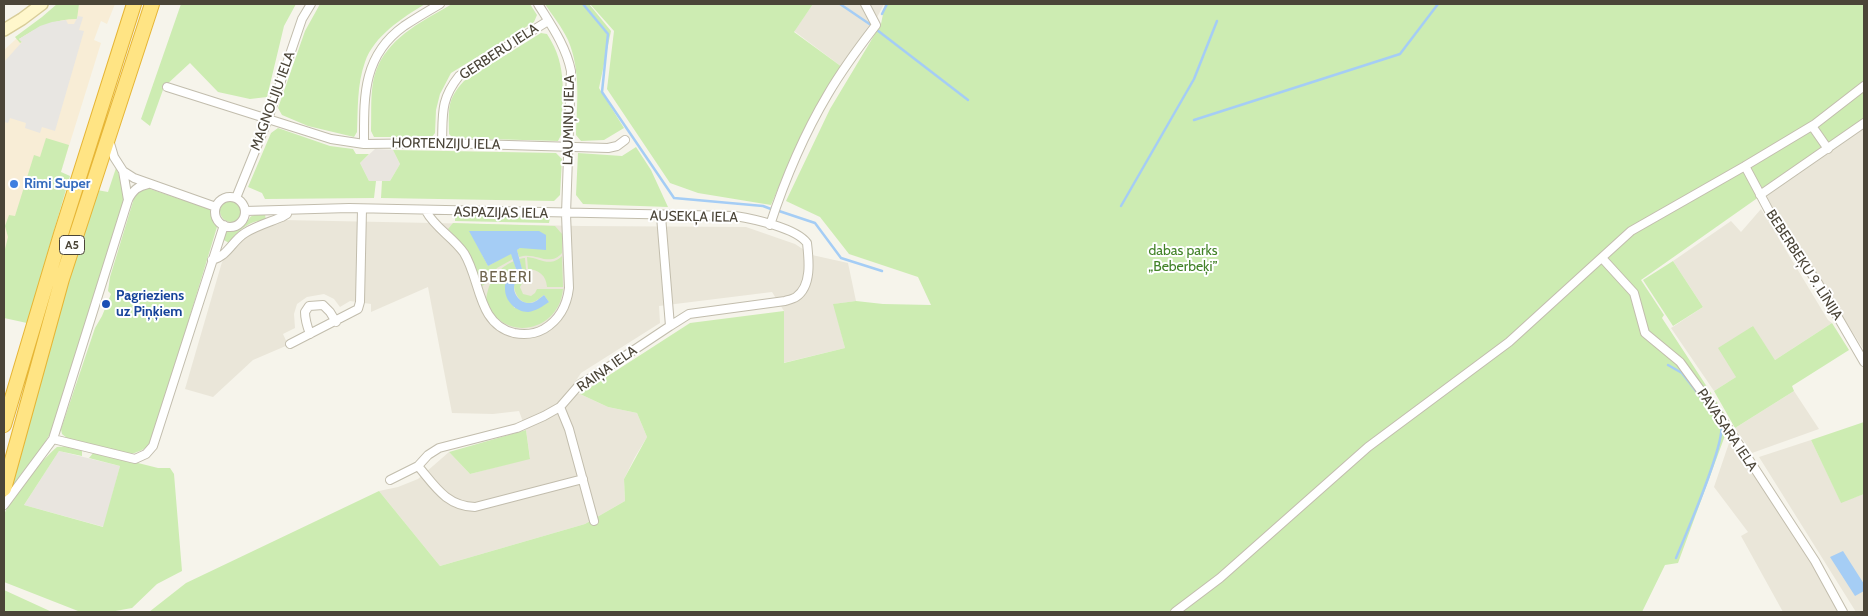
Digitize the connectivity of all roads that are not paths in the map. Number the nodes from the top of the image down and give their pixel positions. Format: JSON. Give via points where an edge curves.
{"nodes":[{"id":1,"x":42,"y":4,"type":"edge"},
{"id":2,"x":134,"y":4,"type":"edge"},
{"id":3,"x":152,"y":4,"type":"edge"},
{"id":4,"x":311,"y":4,"type":"edge"},
{"id":5,"x":440,"y":4,"type":"edge"},
{"id":6,"x":538,"y":4,"type":"edge"},
{"id":7,"x":865,"y":4,"type":"edge"},
{"id":8,"x":548,"y":21,"type":"junction"},
{"id":9,"x":4,"y":30,"type":"edge"},
{"id":10,"x":1864,"y":86,"type":"edge"},
{"id":11,"x":167,"y":87,"type":"dead end"},
{"id":12,"x":268,"y":119,"type":"junction"},
{"id":13,"x":1864,"y":123,"type":"edge"},
{"id":14,"x":1812,"y":126,"type":"junction"},
{"id":15,"x":108,"y":135,"type":"junction"},
{"id":16,"x":625,"y":140,"type":"dead end"},
{"id":17,"x":442,"y":143,"type":"junction"},
{"id":18,"x":364,"y":144,"type":"junction"},
{"id":19,"x":568,"y":147,"type":"junction"},
{"id":20,"x":1828,"y":149,"type":"junction"},
{"id":21,"x":1745,"y":166,"type":"junction"},
{"id":22,"x":123,"y":171,"type":"junction"},
{"id":23,"x":148,"y":184,"type":"junction"},
{"id":24,"x":1760,"y":195,"type":"junction"},
{"id":25,"x":236,"y":198,"type":"junction"},
{"id":26,"x":128,"y":200,"type":"junction"},
{"id":27,"x":216,"y":207,"type":"junction"},
{"id":28,"x":362,"y":209,"type":"junction"},
{"id":29,"x":288,"y":210,"type":"junction"},
{"id":30,"x":426,"y":211,"type":"junction"},
{"id":31,"x":245,"y":212,"type":"junction"},
{"id":32,"x":566,"y":214,"type":"junction"},
{"id":33,"x":661,"y":216,"type":"junction"},
{"id":34,"x":224,"y":225,"type":"junction"},
{"id":35,"x":770,"y":225,"type":"junction"},
{"id":36,"x":1602,"y":258,"type":"junction"},
{"id":37,"x":212,"y":260,"type":"junction"},
{"id":38,"x":336,"y":322,"type":"junction"},
{"id":39,"x":670,"y":326,"type":"junction"},
{"id":40,"x":310,"y":334,"type":"junction"},
{"id":41,"x":290,"y":344,"type":"dead end"},
{"id":42,"x":1864,"y":362,"type":"edge"},
{"id":43,"x":560,"y":407,"type":"junction"},
{"id":44,"x":4,"y":425,"type":"edge"},
{"id":45,"x":53,"y":439,"type":"junction"},
{"id":46,"x":418,"y":466,"type":"junction"},
{"id":47,"x":582,"y":479,"type":"junction"},
{"id":48,"x":390,"y":480,"type":"dead end"},
{"id":49,"x":4,"y":489,"type":"edge"},
{"id":50,"x":4,"y":505,"type":"edge"},
{"id":51,"x":594,"y":521,"type":"dead end"},
{"id":52,"x":1175,"y":612,"type":"edge"},
{"id":53,"x":1843,"y":612,"type":"edge"}],
"edges":[{"from":1,"to":9,"type":"main road"},
{"from":2,"to":44,"type":"highway","number":"A5"},
{"from":3,"to":15,"type":"highway","number":"A5"},
{"from":4,"to":12,"type":"street","name":"MAGNOLIJU IELA","via":[[302,19]]},
{"from":5,"to":18,"type":"street","via":[[403,26],[384,45],[370,70],[364,98]]},
{"from":6,"to":8,"type":"street","name":"LAUMIŅU IELA"},
{"from":7,"to":35,"type":"street","via":[[876,25],[828,94],[782,188]]},
{"from":8,"to":17,"type":"street","name":"GERBERU IELA","via":[[459,76],[444,101]]},
{"from":8,"to":19,"type":"street","name":"LAUMIŅU IELA","via":[[568,58],[571,71]]},
{"from":10,"to":14,"type":"street"},
{"from":11,"to":12,"type":"street","name":"HORTENZIJU IELA"},
{"from":12,"to":18,"type":"street","name":"HORTENZIJU IELA","via":[[331,139]]},
{"from":12,"to":25,"type":"street","name":"MAGNOLIJU IELA"},
{"from":13,"to":20,"type":"street"},
{"from":14,"to":20,"type":"street"},
{"from":14,"to":21,"type":"street"},
{"from":15,"to":22,"type":"street","via":[[114,157]]},
{"from":15,"to":49,"type":"highway","number":"A5","via":[[62,279]]},
{"from":16,"to":19,"type":"street","name":"HORTENZIJU IELA","via":[[608,148]]},
{"from":17,"to":18,"type":"street","name":"HORTENZIJU IELA"},
{"from":17,"to":19,"type":"street","name":"HORTENZIJU IELA"},
{"from":19,"to":32,"type":"street","name":"LAUMIŅU IELA"},
{"from":20,"to":24,"type":"street"},
{"from":21,"to":24,"type":"street","name":"BEBERBEĶU 9. LĪNIJA"},
{"from":21,"to":36,"type":"street","via":[[1631,231]]},
{"from":22,"to":23,"type":"street"},
{"from":22,"to":26,"type":"street"},
{"from":23,"to":26,"type":"street","via":[[133,190]]},
{"from":23,"to":27,"type":"street"},
{"from":24,"to":42,"type":"street","name":"BEBERBEĶU 9. LĪNIJA","via":[[1776,224],[1818,283]]},
{"from":25,"to":27,"type":"street","via":[[224,198]]},
{"from":25,"to":31,"type":"street"},
{"from":26,"to":45,"type":"street"},
{"from":27,"to":34,"type":"street","via":[[217,217]]},
{"from":28,"to":29,"type":"street","name":"ASPAZIJAS IELA"},
{"from":28,"to":30,"type":"street","name":"ASPAZIJAS IELA"},
{"from":28,"to":38,"type":"street","via":[[360,302],[358,309]]},
{"from":29,"to":31,"type":"street","name":"ASPAZIJAS IELA"},
{"from":29,"to":37,"type":"street","via":[[282,217],[247,231],[220,258]]},
{"from":30,"to":32,"type":"street","name":"ASPAZIJAS IELA"},
{"from":30,"to":32,"type":"street","name":"ASPAZIJAS IELA","via":[[464,253],[486,314],[506,330],[524,334],[549,325],[564,309],[569,288]]},
{"from":31,"to":34,"type":"street","via":[[240,222]]},
{"from":32,"to":33,"type":"street","name":"AUSEKĻA IELA"},
{"from":33,"to":35,"type":"street","name":"AUSEKĻA IELA","via":[[735,216]]},
{"from":33,"to":39,"type":"street"},
{"from":34,"to":37,"type":"street"},
{"from":35,"to":39,"type":"street","name":"AUSEKĻA IELA","via":[[797,234],[807,244],[808,278],[803,290],[785,301],[689,314]]},
{"from":36,"to":52,"type":"street","via":[[1508,342],[1368,447],[1220,578]]},
{"from":36,"to":53,"type":"street","name":"PAVASARA IELA","via":[[1634,293],[1645,332],[1680,362],[1728,429],[1815,562]]},
{"from":37,"to":45,"type":"street","via":[[153,446],[146,454],[135,459]]},
{"from":38,"to":40,"type":"street"},
{"from":38,"to":40,"type":"street","via":[[323,305],[309,306],[305,321]]},
{"from":39,"to":43,"type":"street","name":"RAIŅA IELA","via":[[580,384]]},
{"from":40,"to":41,"type":"street"},
{"from":43,"to":46,"type":"street","name":"RAIŅA IELA","via":[[517,428],[439,448]]},
{"from":43,"to":47,"type":"street"},
{"from":45,"to":50,"type":"street"},
{"from":46,"to":47,"type":"street","via":[[445,497],[465,507]]},
{"from":46,"to":48,"type":"street","name":"RAIŅA IELA"},
{"from":47,"to":51,"type":"street"}]}
